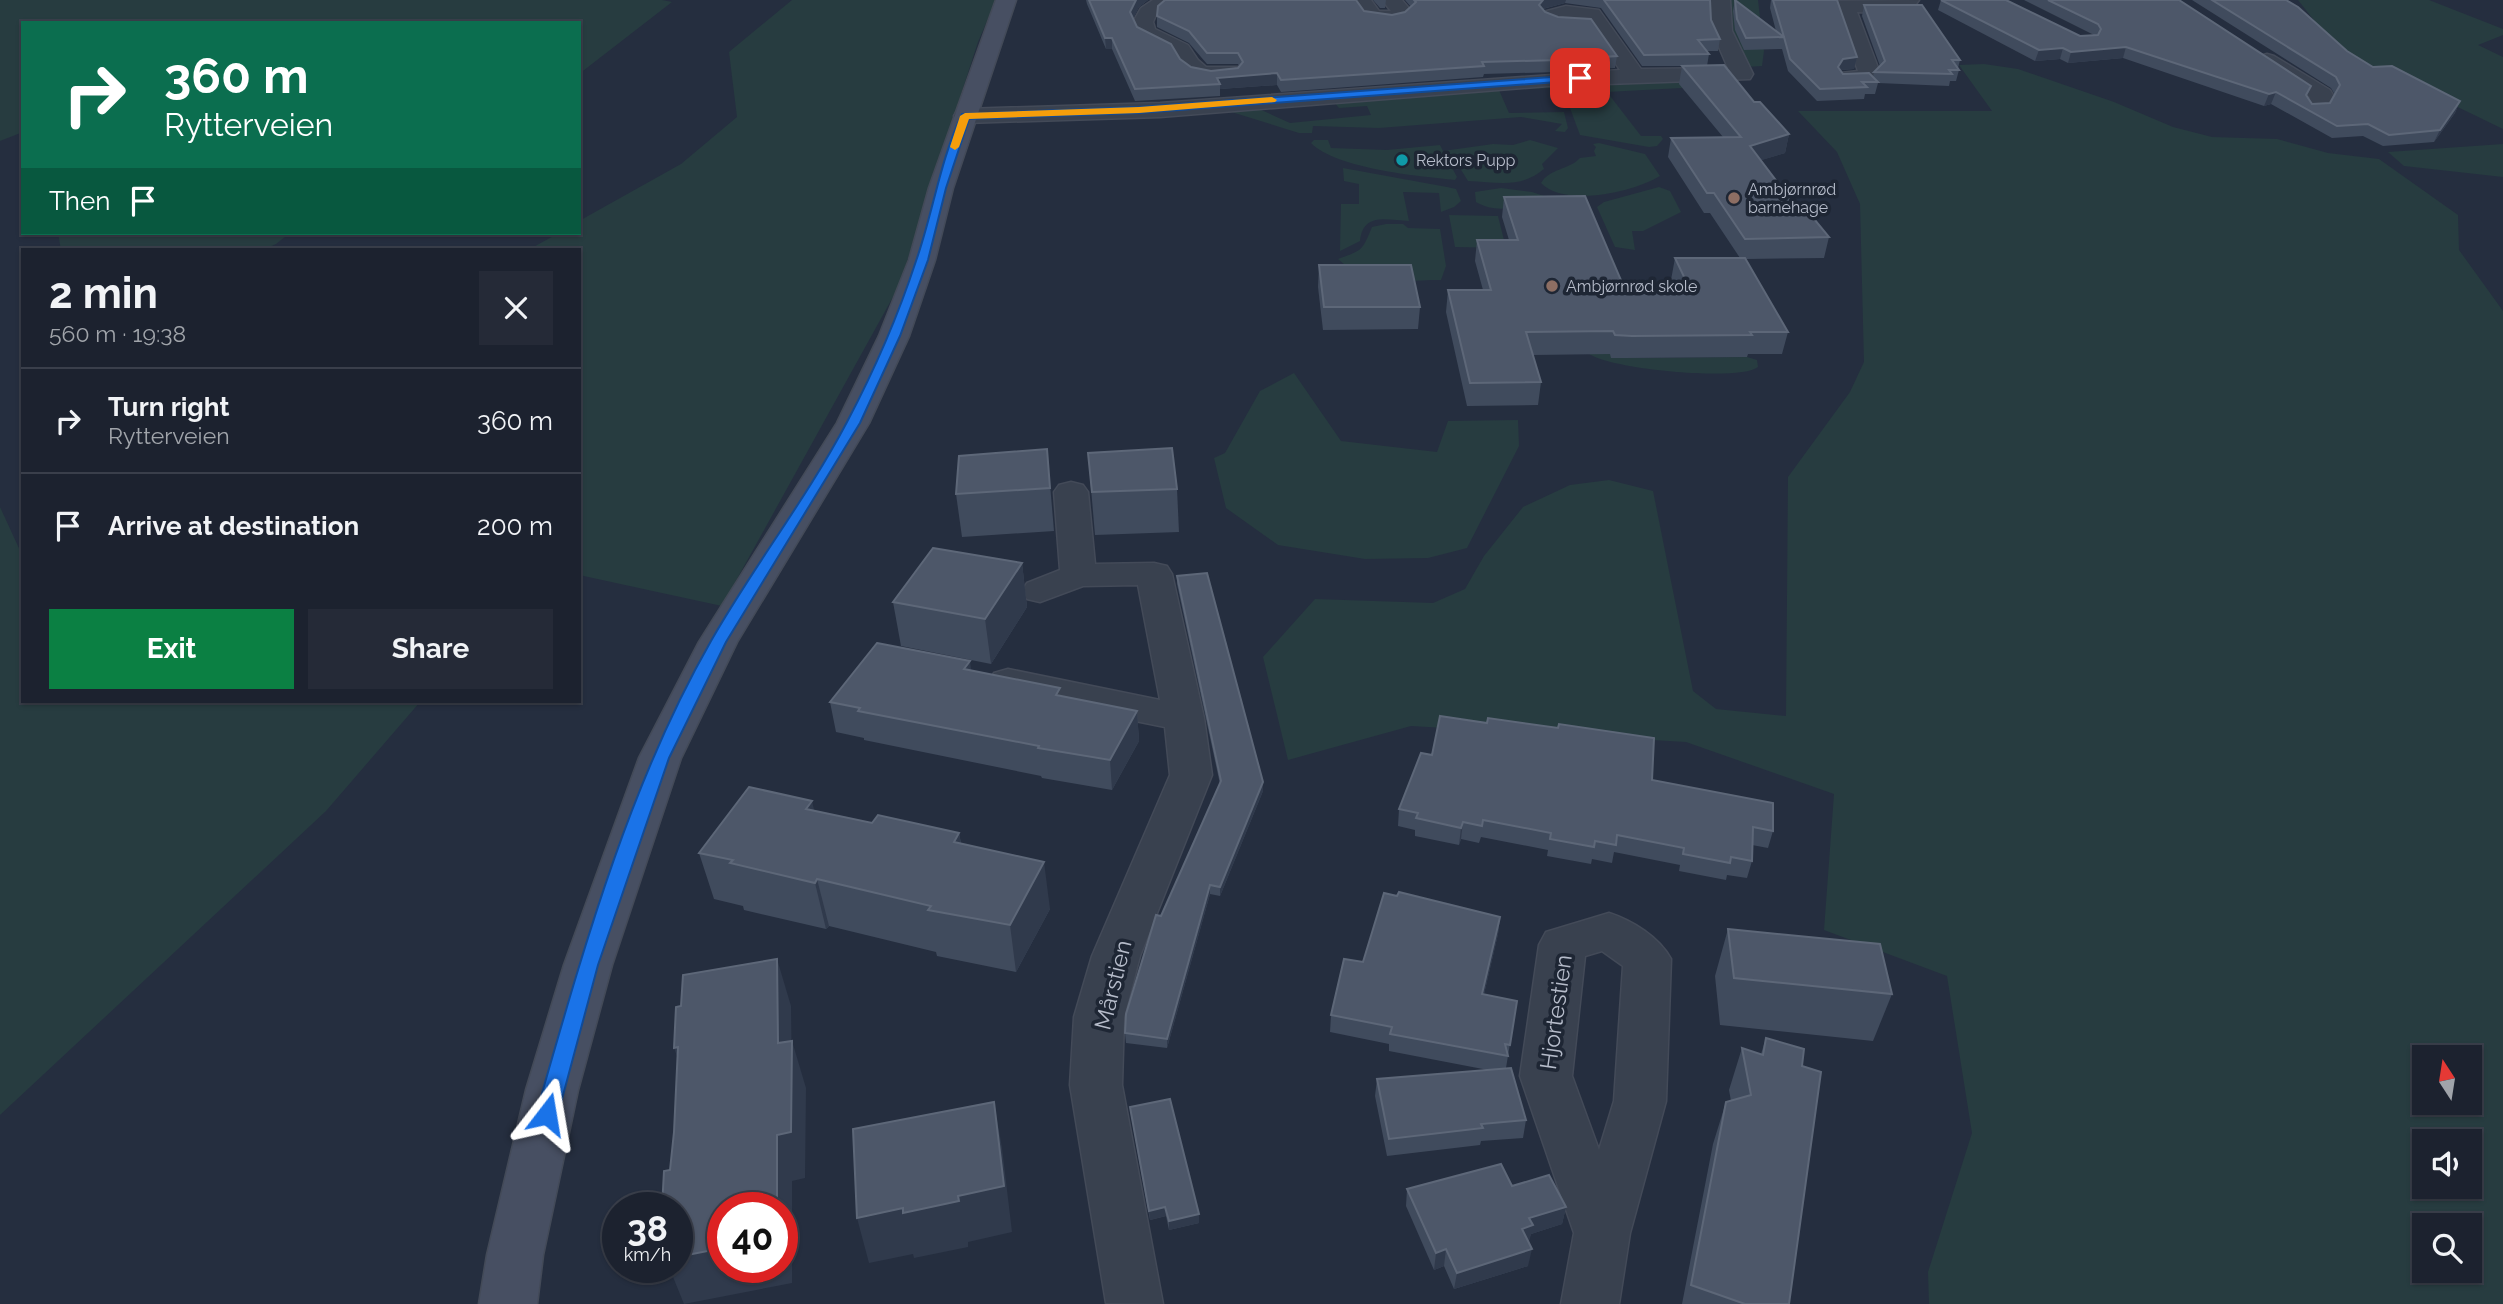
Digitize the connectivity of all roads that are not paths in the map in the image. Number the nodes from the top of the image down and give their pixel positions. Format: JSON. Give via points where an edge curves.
{"nodes":[{"id":1,"x":1006,"y":0,"type":"edge"},
{"id":2,"x":1166,"y":0,"type":"edge"},
{"id":3,"x":1362,"y":0,"type":"edge"},
{"id":4,"x":1392,"y":0,"type":"edge"},
{"id":5,"x":1720,"y":0,"type":"edge"},
{"id":6,"x":1823,"y":0,"type":"edge"},
{"id":7,"x":1909,"y":0,"type":"edge"},
{"id":8,"x":1845,"y":5,"type":"junction"},
{"id":9,"x":1598,"y":21,"type":"dead end"},
{"id":10,"x":2249,"y":49,"type":"edge"},
{"id":11,"x":1223,"y":50,"type":"edge"},
{"id":12,"x":1230,"y":72,"type":"junction"},
{"id":13,"x":1635,"y":75,"type":"junction"},
{"id":14,"x":1849,"y":78,"type":"edge"},
{"id":15,"x":1241,"y":102,"type":"junction"},
{"id":16,"x":2315,"y":108,"type":"edge"},
{"id":17,"x":965,"y":116,"type":"junction"},
{"id":18,"x":1071,"y":492,"type":"dead end"},
{"id":19,"x":978,"y":677,"type":"edge"},
{"id":20,"x":1184,"y":718,"type":"junction"},
{"id":21,"x":1602,"y":1233,"type":"junction"},
{"id":22,"x":508,"y":1304,"type":"edge"},
{"id":23,"x":1133,"y":1304,"type":"edge"},
{"id":24,"x":1141,"y":1304,"type":"edge"},
{"id":25,"x":1590,"y":1304,"type":"edge"}],
"edges":[{"from":1,"to":17,"type":"street"},
{"from":2,"to":12,"type":"street","via":[[1148,12],[1143,27],[1153,37],[1191,48],[1190,68],[1196,72]]},
{"from":3,"to":4,"type":"street","via":[[1373,16],[1399,16],[1403,13]]},
{"from":5,"to":13,"type":"street","via":[[1722,31],[1742,74]]},
{"from":6,"to":8,"type":"street"},
{"from":7,"to":8,"type":"street","via":[[1891,6]]},
{"from":8,"to":14,"type":"street","via":[[1869,73]]},
{"from":9,"to":13,"type":"street"},
{"from":10,"to":16,"type":"street","via":[[2322,95]]},
{"from":11,"to":12,"type":"street"},
{"from":12,"to":15,"type":"street"},
{"from":13,"to":15,"type":"street"},
{"from":15,"to":17,"type":"street"},
{"from":17,"to":22,"type":"street","via":[[922,260],[894,336],[853,423],[718,642],[660,758],[588,965],[556,1077]]},
{"from":18,"to":20,"type":"street","name":"Mårstien","via":[[1059,583],[1154,574]]},
{"from":19,"to":20,"type":"street"},
{"from":20,"to":23,"type":"street","name":"Mårstien","via":[[1191,775],[1116,956],[1100,1017],[1096,1085]]},
{"from":21,"to":21,"type":"street","name":"Hjortestien","via":[[1640,1101],[1647,959],[1609,931],[1563,945],[1546,1076]]},
{"from":21,"to":25,"type":"street","name":"Hjortestien"},
{"from":23,"to":24,"type":"street"}]}
